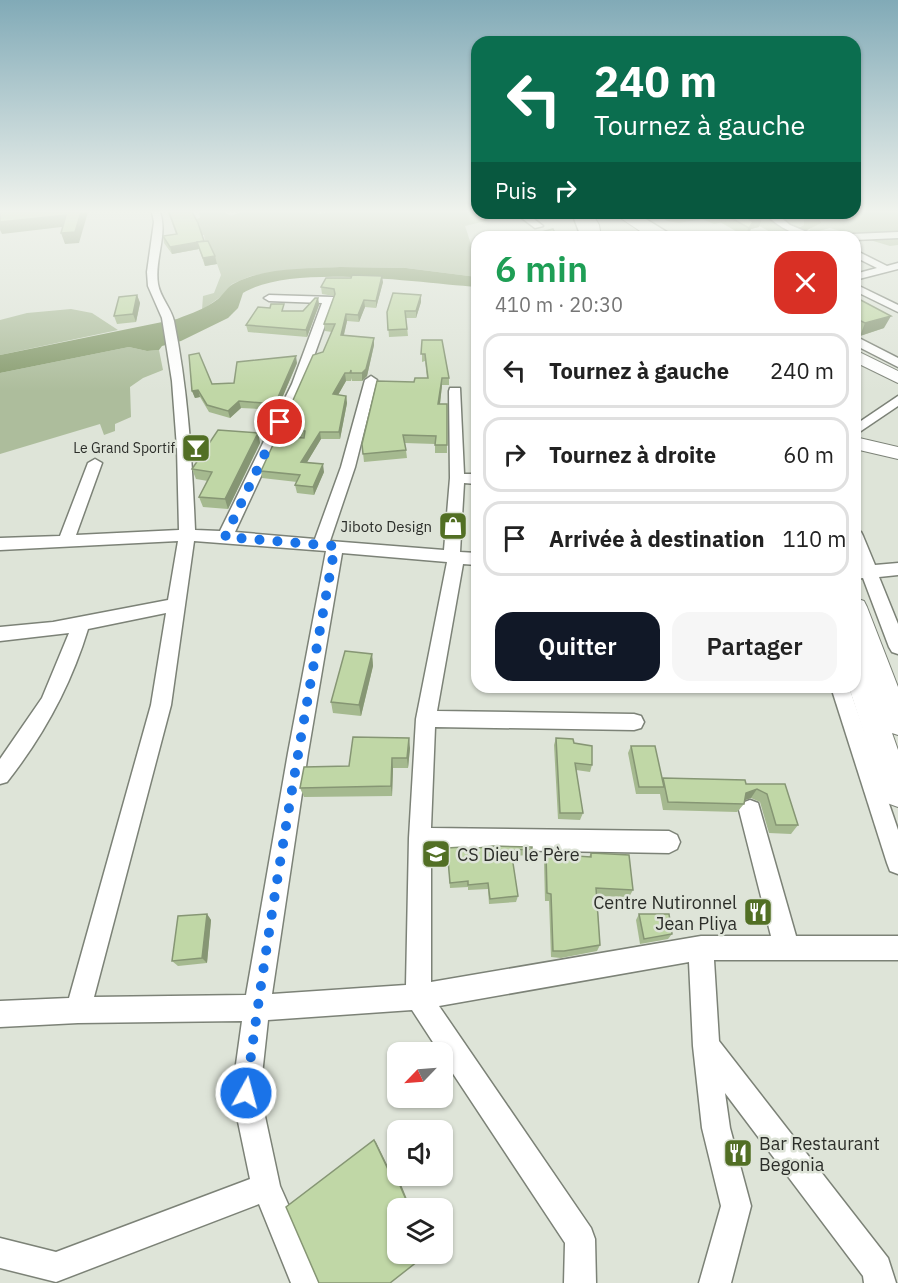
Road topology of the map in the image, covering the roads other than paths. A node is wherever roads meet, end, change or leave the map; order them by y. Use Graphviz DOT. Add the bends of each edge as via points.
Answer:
graph roads {
  1 [pos="152,272"];
  2 [pos="861,290"];
  3 [pos="269,298"];
  4 [pos="898,309"];
  5 [pos="861,343"];
  6 [pos="861,358"];
  7 [pos="898,363"];
  8 [pos="898,378"];
  9 [pos="371,380"];
  10 [pos="455,391"];
  11 [pos="898,400"];
  12 [pos="861,428"];
  13 [pos="861,433"];
  14 [pos="898,442"];
  15 [pos="861,444"];
  16 [pos="898,453"];
  17 [pos="95,464"];
  18 [pos="457,478"];
  19 [pos="471,479"];
  20 [pos="187,535"];
  21 [pos="225,537"];
  22 [pos="65,542"];
  23 [pos="0,544"];
  24 [pos="328,546"];
  25 [pos="462,558"];
  26 [pos="898,569"];
  27 [pos="863,572"];
  28 [pos="176,605"];
  29 [pos="861,623"];
  30 [pos="81,624"];
  31 [pos="0,634"];
  32 [pos="898,647"];
  33 [pos="861,683"];
  34 [pos="842,693"];
  35 [pos="426,719"];
  36 [pos="634,722"];
  37 [pos="898,723"];
  38 [pos="7,756"];
  39 [pos="0,775"];
  40 [pos="898,793"];
  41 [pos="750,810"];
  42 [pos="420,838"];
  43 [pos="669,842"];
  44 [pos="898,863"];
  45 [pos="701,948"];
  46 [pos="898,948"];
  47 [pos="788,949"];
  48 [pos="418,997"];
  49 [pos="257,1008"];
  50 [pos="78,1010"];
  51 [pos="0,1014"];
  52 [pos="706,1046"];
  53 [pos="266,1187"];
  54 [pos="0,1253"];
  55 [pos="307,1283"];
  56 [pos="580,1283"];
  57 [pos="715,1283"];
  58 [pos="880,1283"];
  1 -- 20 [label="street" via="173,344 182,416"];
  2 -- 4 [label="street"];
  3 -- 21 [label="street" via="323,299 298,384"];
  5 -- 7 [label="street"];
  6 -- 8 [label="highway"];
  9 -- 24 [label="street"];
  10 -- 18 [label="street"];
  11 -- 12 [label="street"];
  13 -- 14 [label="highway"];
  15 -- 16 [label="highway"];
  17 -- 22 [label="street"];
  18 -- 19 [label="street"];
  18 -- 25 [label="street"];
  20 -- 21 [label="street"];
  20 -- 22 [label="street"];
  20 -- 28 [label="street"];
  21 -- 24 [label="street"];
  22 -- 23 [label="street"];
  24 -- 25 [label="street"];
  24 -- 49 [label="street"];
  25 -- 35 [label="street"];
  26 -- 27 [label="street"];
  27 -- 32 [label="street"];
  28 -- 30 [label="street"];
  28 -- 50 [label="street" via="161,705"];
  29 -- 37 [label="highway"];
  30 -- 31 [label="street"];
  30 -- 38 [label="street" via="52,701"];
  33 -- 40 [label="highway"];
  34 -- 44 [label="street"];
  35 -- 36 [label="street"];
  35 -- 42 [label="street"];
  38 -- 39 [label="street"];
  41 -- 47 [label="street"];
  42 -- 43 [label="street"];
  42 -- 48 [label="street"];
  45 -- 47 [label="street"];
  45 -- 48 [label="street"];
  45 -- 52 [label="street"];
  46 -- 47 [label="street"];
  48 -- 49 [label="street"];
  48 -- 56 [label="street" via="580,1239"];
  49 -- 50 [label="street"];
  49 -- 53 [label="street" via="246,1093"];
  50 -- 51 [label="street"];
  52 -- 57 [label="street" via="716,1128 736,1206"];
  52 -- 58 [label="street" via="877,1269"];
  53 -- 54 [label="street" via="56,1268"];
  53 -- 55 [label="street"];
}
